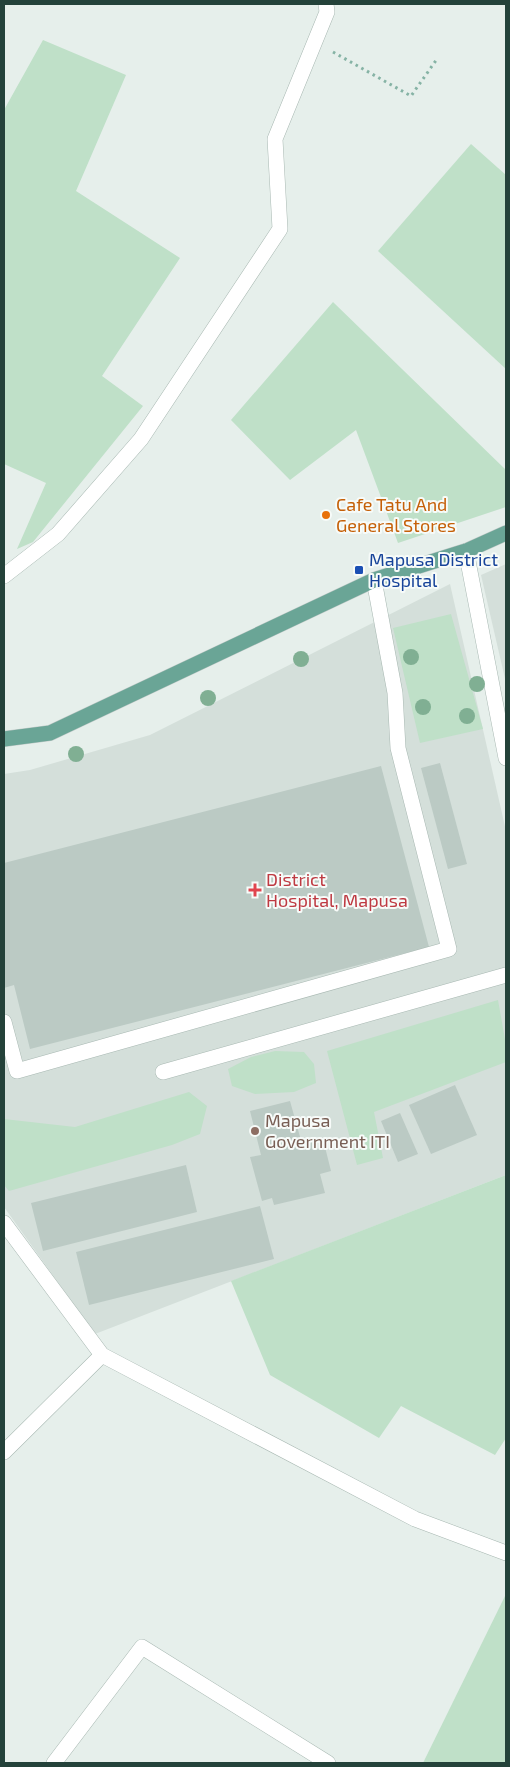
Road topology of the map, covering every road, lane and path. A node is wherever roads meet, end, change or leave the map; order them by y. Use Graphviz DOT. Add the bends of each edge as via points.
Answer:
graph roads {
  1 [pos="326,4"];
  2 [pos="315,42"];
  3 [pos="437,59"];
  4 [pos="506,533"];
  5 [pos="466,550"];
  6 [pos="4,576"];
  7 [pos="374,580"];
  8 [pos="4,739"];
  9 [pos="506,758"];
  10 [pos="506,975"];
  11 [pos="4,1022"];
  12 [pos="162,1072"];
  13 [pos="4,1225"];
  14 [pos="102,1355"];
  15 [pos="4,1452"];
  16 [pos="506,1554"];
  17 [pos="54,1763"];
  18 [pos="328,1763"];
  1 -- 2 [label="street" via="327,12"];
  2 -- 3 [label="path" via="411,96"];
  2 -- 6 [label="street" via="275,139 280,229 141,438 58,534"];
  4 -- 5 [label="main road"];
  5 -- 7 [label="main road"];
  5 -- 9 [label="street"];
  7 -- 8 [label="main road" via="50,733"];
  7 -- 11 [label="street" via="396,694 398,748 449,949 17,1071"];
  10 -- 12 [label="street"];
  13 -- 14 [label="street"];
  14 -- 15 [label="street"];
  14 -- 16 [label="street" via="415,1518"];
  17 -- 18 [label="street" via="142,1646"];
}
